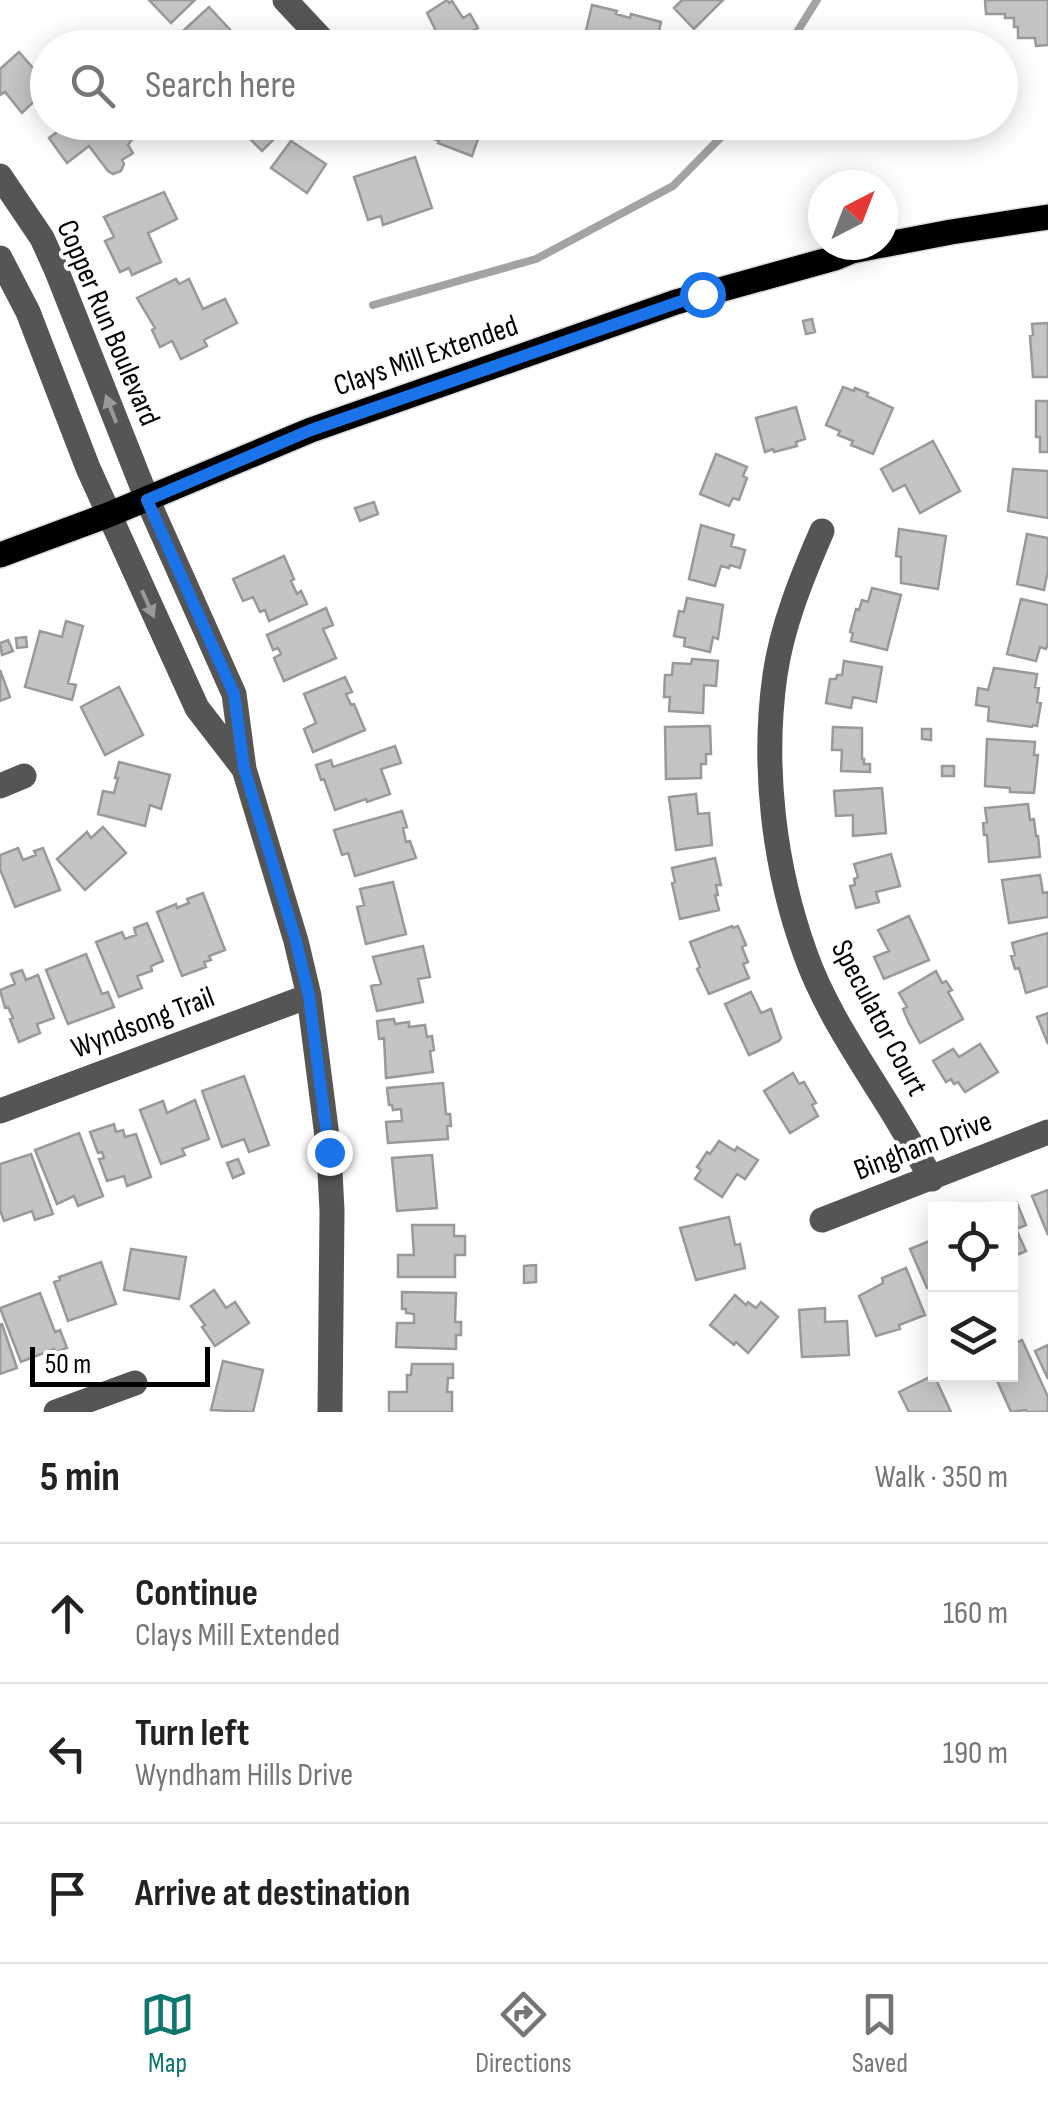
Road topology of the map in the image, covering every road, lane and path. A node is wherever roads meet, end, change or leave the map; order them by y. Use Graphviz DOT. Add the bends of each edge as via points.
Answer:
graph roads {
  1 [pos="285,0"];
  2 [pos="313,30"];
  3 [pos="0,176"];
  4 [pos="1048,217"];
  5 [pos="898,242"];
  6 [pos="0,258"];
  7 [pos="828,260"];
  8 [pos="147,500"];
  9 [pos="108,515"];
  10 [pos="822,531"];
  11 [pos="0,555"];
  12 [pos="244,768"];
  13 [pos="24,776"];
  14 [pos="0,786"];
  15 [pos="309,996"];
  16 [pos="0,1111"];
  17 [pos="1048,1132"];
  18 [pos="932,1179"];
  19 [pos="822,1220"];
  20 [pos="135,1383"];
  21 [pos="56,1412"];
  22 [pos="330,1412"];
  1 -- 2 [label="street"];
  8 -- 3 [label="street, Copper Run Boulevard, one-way" via="42,238"];
  4 -- 5 [label="main road, Clays Mill Extended"];
  6 -- 9 [label="street"];
  7 -- 8 [label="main road, Clays Mill Extended" via="676,302 311,430"];
  8 -- 9 [label="main road, Clays Mill Extended"];
  8 -- 12 [label="street, Copper Run Boulevard" via="234,694"];
  9 -- 11 [label="main road, Clays Mill Extended"];
  9 -- 12 [label="street, one-way" via="197,708"];
  10 -- 18 [label="street, Speculator Court" via="802,575 775,674 773,815 806,955 838,1025"];
  12 -- 15 [label="street"];
  13 -- 14 [label="street"];
  15 -- 16 [label="street, Wyndsong Trail"];
  15 -- 22 [label="street" via="331,1191"];
  17 -- 18 [label="street, Bingham Drive"];
  18 -- 19 [label="street, Bingham Drive"];
  20 -- 21 [label="street"];
}
